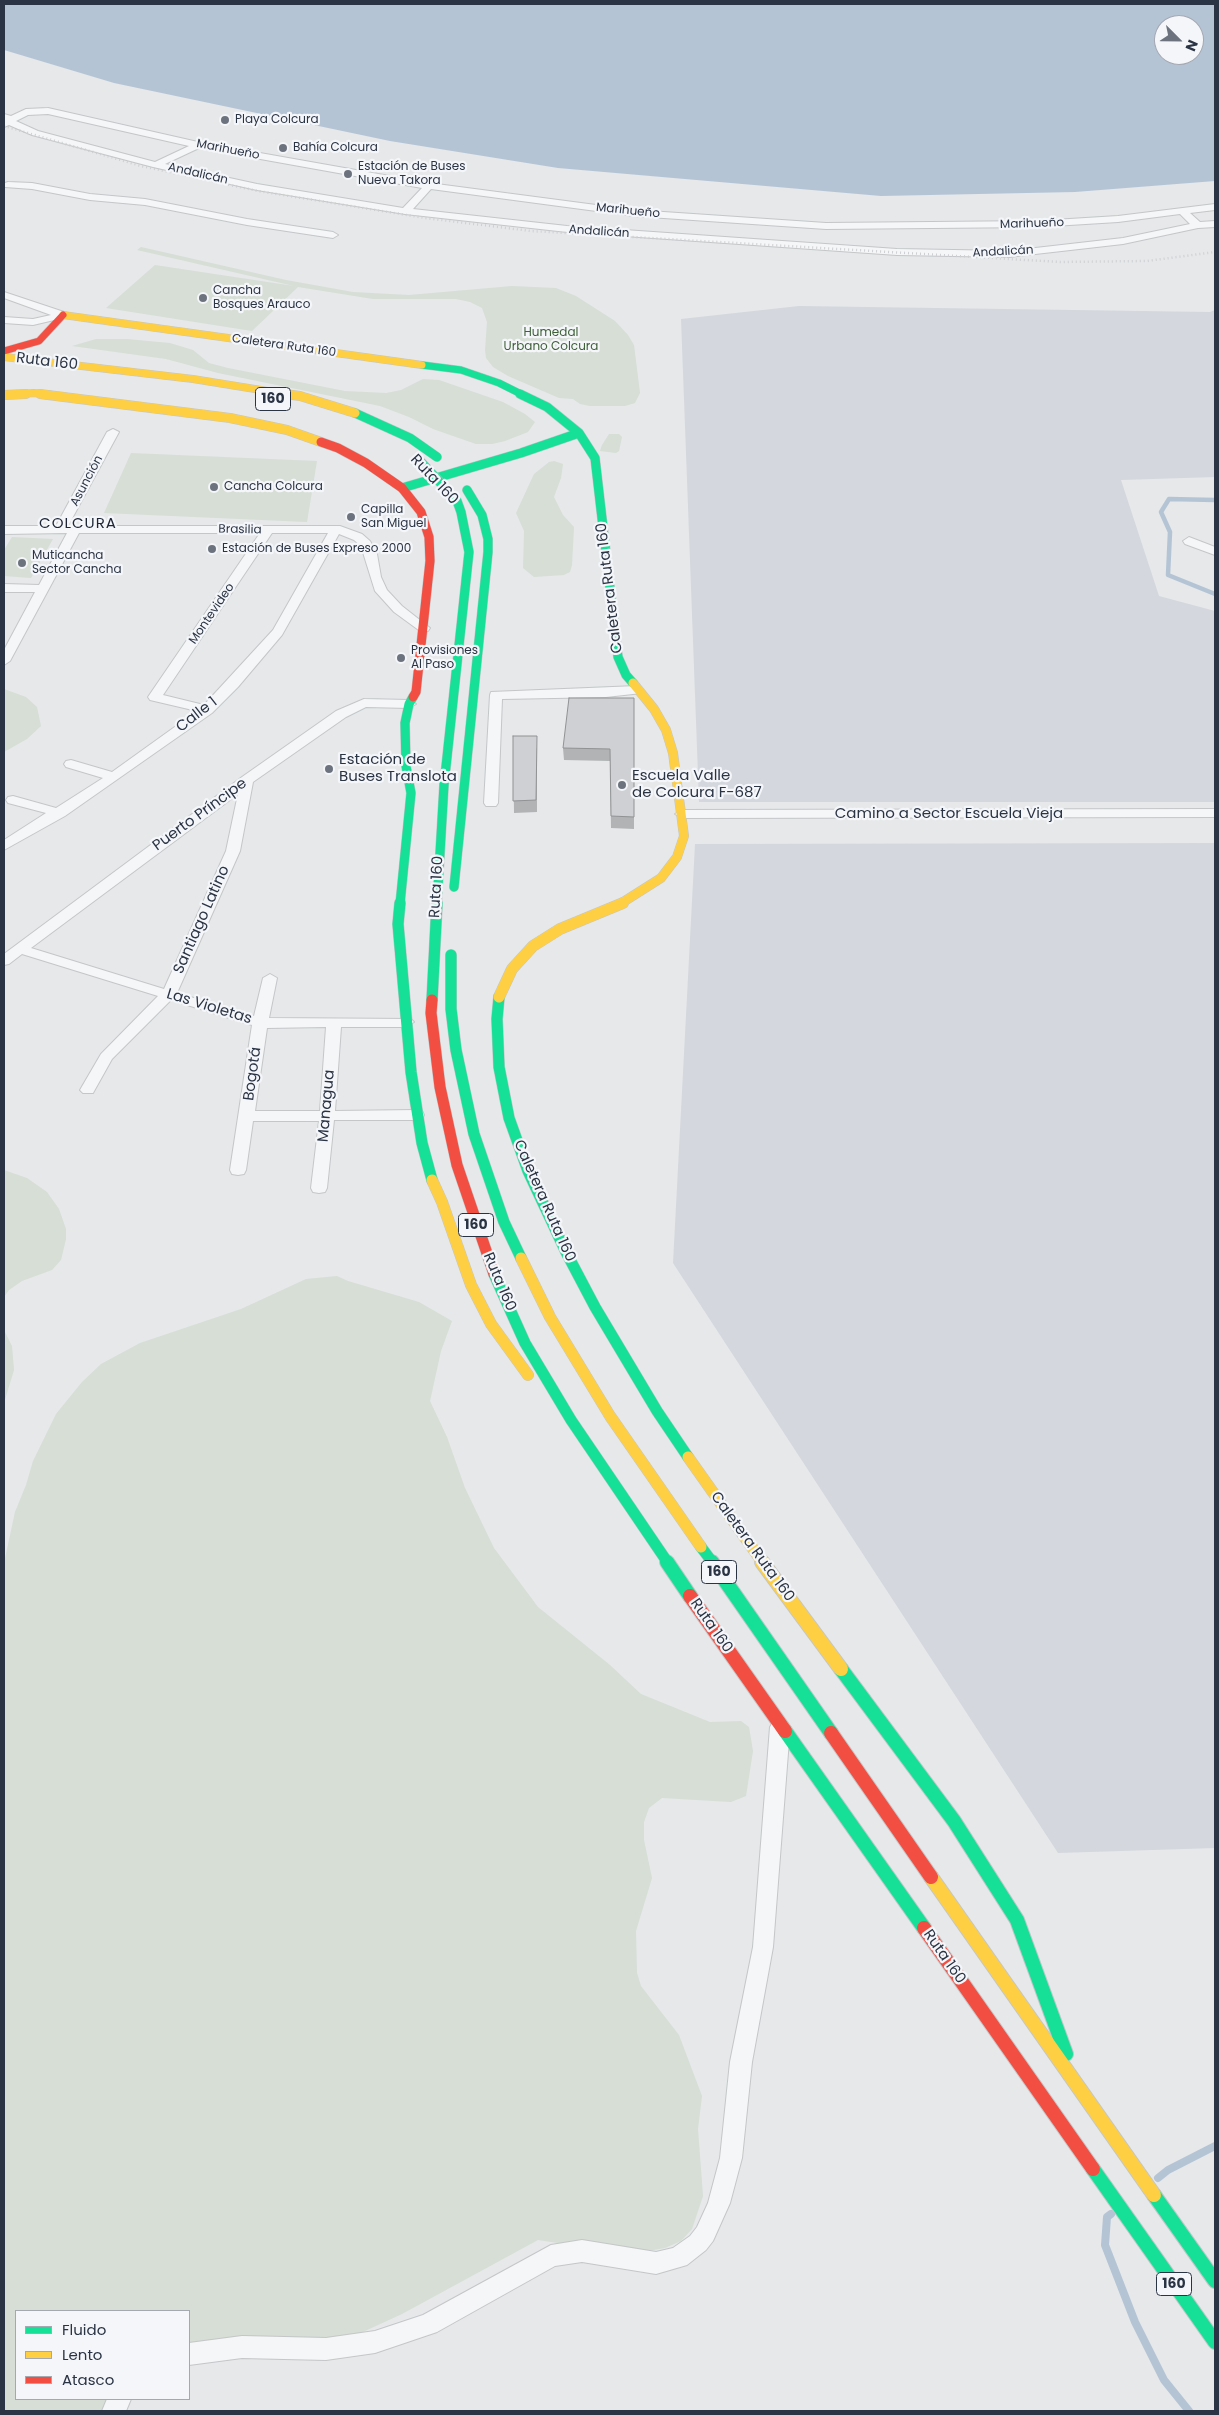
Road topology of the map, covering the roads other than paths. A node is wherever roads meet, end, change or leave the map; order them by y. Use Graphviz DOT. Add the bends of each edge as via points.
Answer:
graph roads {
  1 [pos="6,120"];
  2 [pos="198,145"];
  3 [pos="156,165"];
  4 [pos="5,185"];
  5 [pos="429,186"];
  6 [pos="1215,207"];
  7 [pos="405,211"];
  8 [pos="1183,212"];
  9 [pos="762,222"];
  10 [pos="1215,224"];
  11 [pos="1198,225"];
  12 [pos="333,235"];
  13 [pos="756,242"];
  14 [pos="4,295"];
  15 [pos="63,315"];
  16 [pos="4,320"];
  17 [pos="39,341"];
  18 [pos="4,351"];
  19 [pos="4,357"];
  20 [pos="53,363"];
  21 [pos="4,366"];
  22 [pos="4,395"];
  23 [pos="560,416"];
  24 [pos="113,432"];
  25 [pos="578,433"];
  26 [pos="398,446"];
  27 [pos="562,452"];
  28 [pos="522,453"];
  29 [pos="576,454"];
  30 [pos="416,458"];
  31 [pos="595,458"];
  32 [pos="402,488"];
  33 [pos="336,529"];
  34 [pos="4,530"];
  35 [pos="60,530"];
  36 [pos="75,530"];
  37 [pos="268,530"];
  38 [pos="1189,542"];
  39 [pos="1215,551"];
  40 [pos="4,588"];
  41 [pos="44,589"];
  42 [pos="424,628"];
  43 [pos="4,661"];
  44 [pos="637,690"];
  45 [pos="409,704"];
  46 [pos="207,710"];
  47 [pos="70,764"];
  48 [pos="114,777"];
  49 [pos="247,780"];
  50 [pos="13,800"];
  51 [pos="491,803"];
  52 [pos="60,813"];
  53 [pos="1215,813"];
  54 [pos="682,814"];
  55 [pos="4,846"];
  56 [pos="454,895"];
  57 [pos="452,942"];
  58 [pos="20,949"];
  59 [pos="4,961"];
  60 [pos="270,978"];
  61 [pos="169,994"];
  62 [pos="406,1022"];
  63 [pos="260,1023"];
  64 [pos="334,1024"];
  65 [pos="88,1090"];
  66 [pos="328,1115"];
  67 [pos="416,1115"];
  68 [pos="248,1116"];
  69 [pos="238,1170"];
  70 [pos="319,1188"];
  71 [pos="571,1420"];
  72 [pos="780,1724"];
  73 [pos="1080,2091"];
  74 [pos="1215,2280"];
  75 [pos="1215,2342"];
  76 [pos="190,2354"];
  1 -- 2 [label="street, Marihueño" via="26,112 48,111"];
  1 -- 3 [label="street, Andalicán" via="34,133"];
  2 -- 3 [label="street"];
  2 -- 5 [label="street, Marihueño"];
  3 -- 7 [label="street, Andalicán" via="257,187"];
  4 -- 12 [label="street" via="145,202 255,224"];
  5 -- 7 [label="street"];
  5 -- 9 [label="street, Marihueño" via="634,213"];
  6 -- 8 [label="street, Marihueño"];
  7 -- 13 [label="street, Andalicán" via="567,230"];
  8 -- 9 [label="street, Marihueño" via="1037,224 856,226"];
  8 -- 11 [label="street"];
  9 -- 13 [label="street"];
  10 -- 11 [label="street, Andalicán"];
  11 -- 13 [label="street, Andalicán" via="1123,241 1009,254 897,252"];
  14 -- 15 [label="street"];
  15 -- 16 [label="street" via="33,322"];
  15 -- 17 [label="main road"];
  15 -- 23 [label="main road, Caletera Ruta 160" via="461,370 516,390"];
  17 -- 18 [label="main road"];
  17 -- 20 [label="main road" via="40,352"];
  19 -- 20 [label="main road, Ruta 160 / 160"];
  20 -- 56 [label="main road, Ruta 160 / 160" via="258,388 307,398 377,421 410,438 437,457 467,490 482,515 488,552"];
  21 -- 26 [label="main road, Ruta 160 / 160" via="262,397 339,418"];
  22 -- 32 [label="main road" via="59,395 269,426 338,448"];
  23 -- 25 [label="main road, Caletera Ruta 160"];
  23 -- 28 [label="main road" via="556,427 546,438"];
  24 -- 35 [label="street, Asunción"];
  25 -- 28 [label="main road"];
  25 -- 31 [label="main road, Caletera Ruta 160"];
  27 -- 28 [label="main road"];
  28 -- 32 [label="main road"];
  29 -- 31 [label="main road"];
  30 -- 71 [label="main road, Ruta 160 / 160, bridge" via="453,497 465,524 469,552 439,854 431,1013 434,1050 457,1165 485,1250 525,1343"];
  31 -- 44 [label="main road, Caletera Ruta 160" via="616,646 622,668"];
  32 -- 42 [label="main road" via="421,512 429,537"];
  33 -- 37 [label="street, Brasilia"];
  33 -- 42 [label="street, Brasilia" via="353,534 366,544 381,590 398,609"];
  33 -- 46 [label="street, Calle 1" via="278,632"];
  34 -- 35 [label="street, Brasilia"];
  35 -- 36 [label="street, Brasilia"];
  36 -- 37 [label="street, Brasilia"];
  36 -- 41 [label="street, Asunción"];
  37 -- 46 [label="street, Montevideo" via="155,697"];
  38 -- 39 [label="street"];
  40 -- 41 [label="street"];
  41 -- 43 [label="street, Asunción"];
  42 -- 45 [label="main road" via="416,692"];
  44 -- 51 [label="street" via="496,695"];
  44 -- 54 [label="main road, Caletera Ruta 160" via="654,709 666,730 673,753"];
  45 -- 49 [label="street, Puerto Príncipe" via="381,702 356,706"];
  45 -- 62 [label="main road" via="404,723 404,745 411,793 398,924"];
  46 -- 48 [label="street, Calle 1"];
  47 -- 48 [label="street"];
  48 -- 52 [label="street, Calle 1"];
  49 -- 58 [label="street, Puerto Príncipe"];
  49 -- 61 [label="street, Santiago Latino" via="233,851"];
  50 -- 52 [label="street"];
  52 -- 55 [label="street, Calle 1"];
  53 -- 54 [label="street, Camino a Sector Escuela Vieja"];
  54 -- 73 [label="main road, Caletera Ruta 160" via="682,847 661,878 624,903 546,937 522,957 504,982 499,995 497,1043 502,1092 509,1118 528,1171 566,1252 657,1411 732,1521 954,1821 1017,1920"];
  57 -- 73 [label="main road, Ruta 160 / 160" via="452,1018 474,1134 504,1222 550,1317 610,1416"];
  58 -- 59 [label="street, Puerto Príncipe"];
  58 -- 61 [label="street, Las Violetas"];
  60 -- 63 [label="street, Bogotá"];
  61 -- 63 [label="street, Las Violetas"];
  61 -- 65 [label="street, Santiago Latino" via="106,1057"];
  62 -- 64 [label="street, Las Violetas"];
  62 -- 67 [label="main road"];
  63 -- 64 [label="street, Las Violetas"];
  63 -- 68 [label="street, Bogotá"];
  64 -- 66 [label="street, Managua"];
  66 -- 67 [label="street"];
  66 -- 68 [label="street"];
  66 -- 70 [label="street, Managua"];
  67 -- 71 [label="main road" via="428,1172 471,1285 504,1344"];
  68 -- 69 [label="street, Bogotá"];
  71 -- 72 [label="main road, Ruta 160 / 160"];
  72 -- 75 [label="main road, Ruta 160 / 160"];
  72 -- 76 [label="street" via="763,1947 741,2062 731,2158 719,2203 698,2243 679,2257 656,2263 582,2251 551,2256 429,2324 375,2342 326,2349 242,2347"];
  73 -- 74 [label="main road, Ruta 160 / 160"];
}
